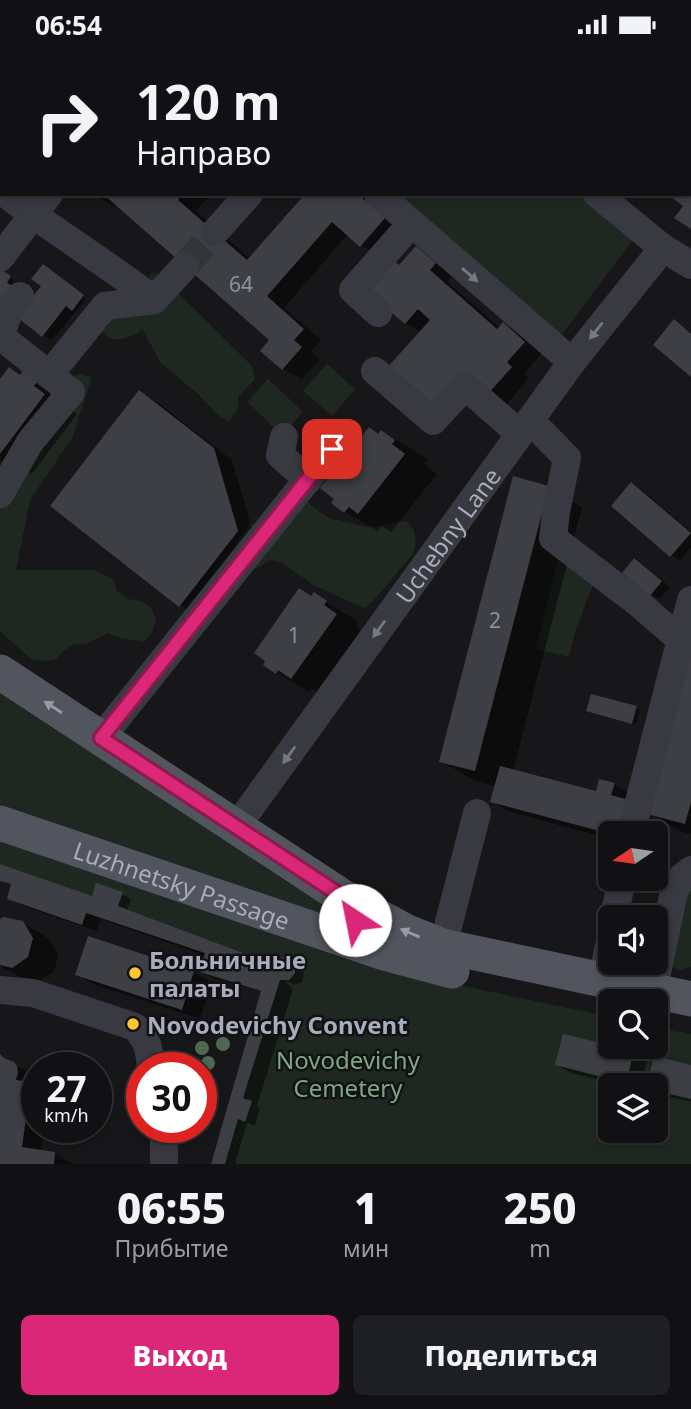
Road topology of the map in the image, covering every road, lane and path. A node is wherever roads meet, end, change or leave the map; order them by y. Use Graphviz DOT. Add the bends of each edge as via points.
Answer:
graph roads {
  1 [pos="13,196"];
  2 [pos="247,196"];
  3 [pos="380,196"];
  4 [pos="599,196"];
  5 [pos="41,204"];
  6 [pos="411,224"];
  7 [pos="215,232"];
  8 [pos="663,248"];
  9 [pos="0,258"];
  10 [pos="691,265"];
  11 [pos="185,266"];
  12 [pos="20,296"];
  13 [pos="154,300"];
  14 [pos="378,313"];
  15 [pos="572,362"];
  16 [pos="375,370"];
  17 [pos="49,375"];
  18 [pos="525,427"];
  19 [pos="284,437"];
  20 [pos="332,449"];
  21 [pos="308,480"];
  22 [pos="0,494"];
  23 [pos="691,600"];
  24 [pos="681,640"];
  25 [pos="0,672"];
  26 [pos="101,738"];
  27 [pos="477,813"];
  28 [pos="634,821"];
  29 [pos="0,823"];
  30 [pos="237,826"];
  31 [pos="691,870"];
  32 [pos="346,899"];
  33 [pos="332,936"];
  34 [pos="443,946"];
  35 [pos="657,989"];
  36 [pos="0,990"];
  37 [pos="598,991"];
  38 [pos="598,992"];
  39 [pos="691,999"];
  40 [pos="668,1002"];
  41 [pos="668,1010"];
  42 [pos="691,1022"];
  43 [pos="149,1052"];
  44 [pos="164,1143"];
  45 [pos="164,1164"];
  1 -- 5 [label="street"];
  2 -- 7 [label="street"];
  3 -- 6 [label="street"];
  4 -- 8 [label="street"];
  5 -- 9 [label="street"];
  5 -- 13 [label="street"];
  6 -- 14 [label="street" via="353,290"];
  6 -- 15 [label="street, one-way"];
  8 -- 10 [label="street"];
  8 -- 15 [label="street, Uchebny Lane, one-way"];
  11 -- 13 [label="street"];
  12 -- 17 [label="street" via="1,336"];
  13 -- 17 [label="street" via="105,306"];
  15 -- 18 [label="street, Uchebny Lane"];
  16 -- 18 [label="street" via="433,421 465,386"];
  17 -- 22 [label="street" via="71,392 30,442"];
  18 -- 24 [label="street" via="567,458 553,538"];
  18 -- 30 [label="street, Uchebny Lane, one-way"];
  19 -- 21 [label="street" via="281,455"];
  20 -- 21 [label="street"];
  21 -- 26 [label="street"];
  23 -- 24 [label="street"];
  24 -- 28 [label="street"];
  26 -- 25 [label="main road, Luzhnetsky Passage, one-way"];
  26 -- 30 [label="main road, Luzhnetsky Passage"];
  27 -- 34 [label="street"];
  29 -- 33 [label="main road, Luzhnetsky Passage"];
  30 -- 32 [label="main road, Luzhnetsky Passage"];
  31 -- 35 [label="street" via="674,892"];
  32 -- 33 [label="street" via="355,920 346,932"];
  34 -- 32 [label="main road, Luzhnetsky Passage, one-way" via="404,931"];
  33 -- 38 [label="main road, Luzhnetsky Passage" via="453,971"];
  34 -- 37 [label="main road, Luzhnetsky Passage"];
  36 -- 43 [label="street" via="33,993 135,1027"];
  39 -- 40 [label="main road, Luzhnetsky Passage"];
  41 -- 42 [label="main road, Luzhnetsky Passage"];
  44 -- 45 [label="street"];
}
